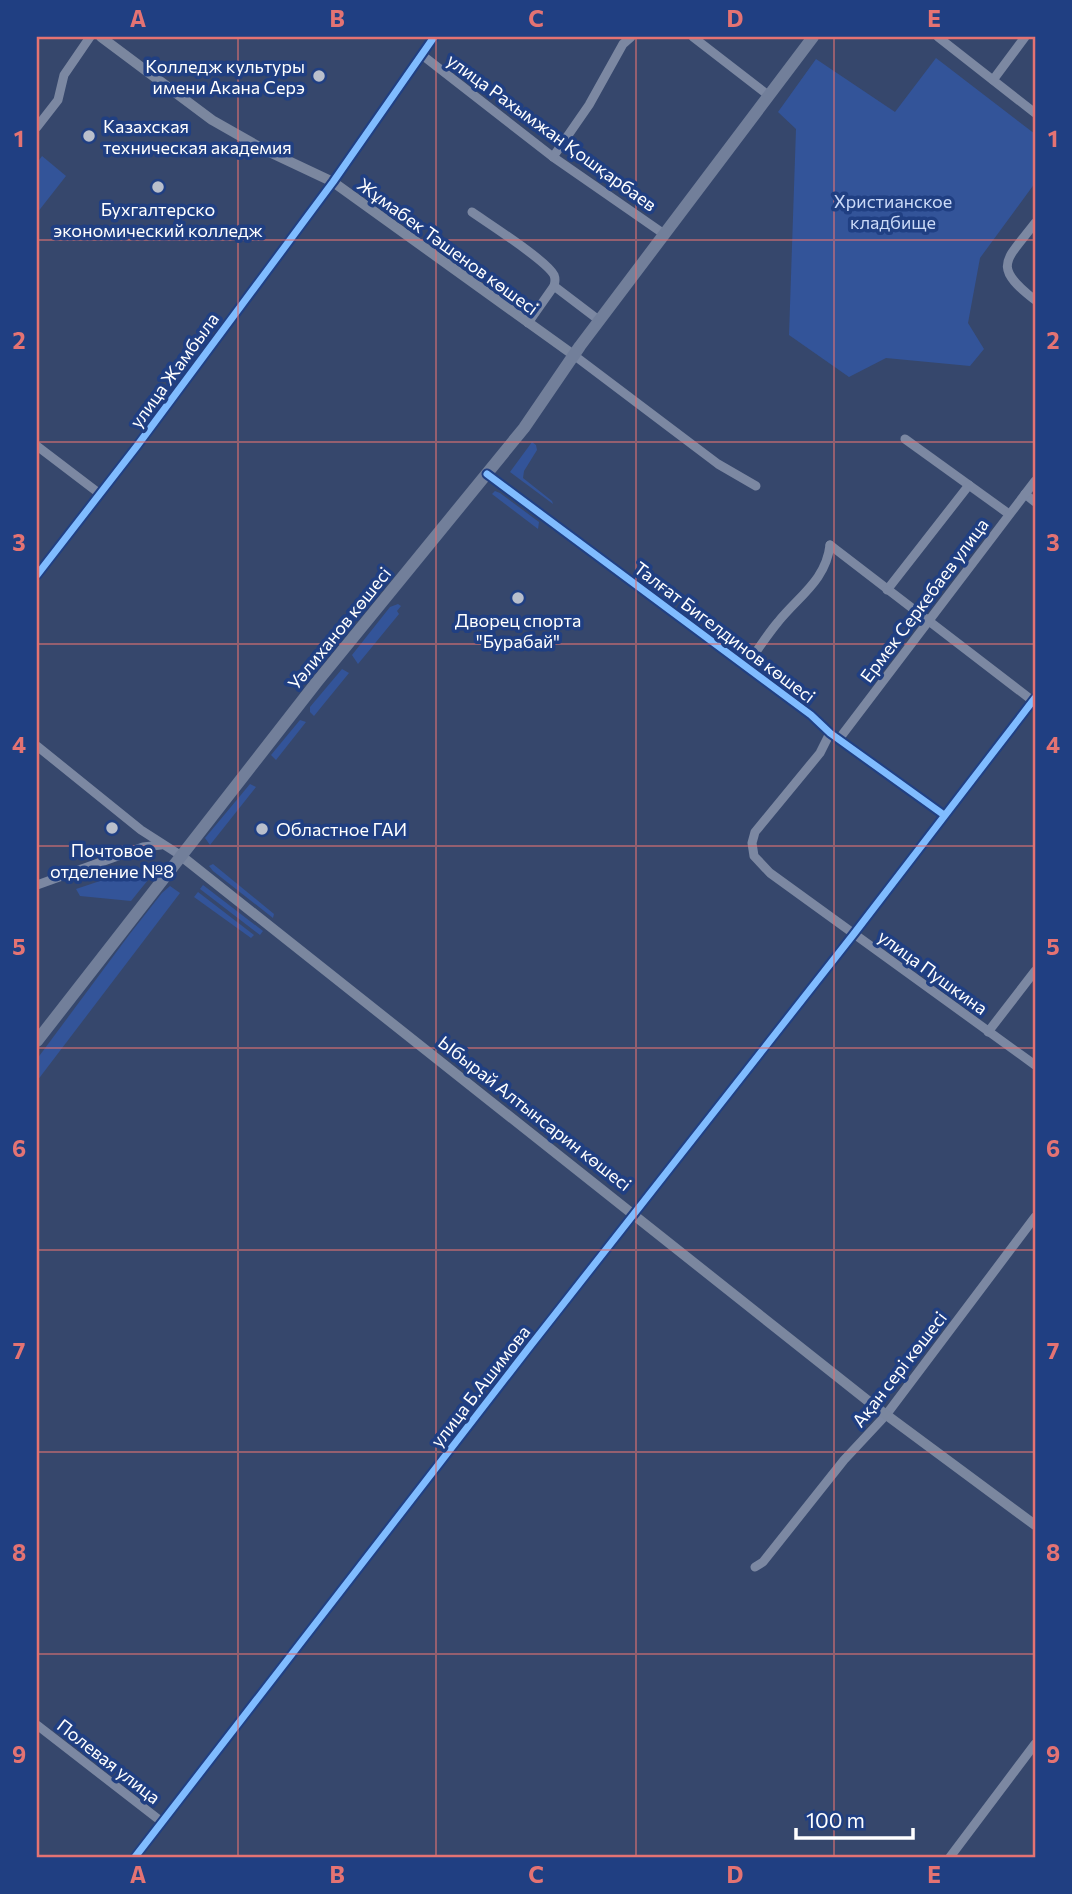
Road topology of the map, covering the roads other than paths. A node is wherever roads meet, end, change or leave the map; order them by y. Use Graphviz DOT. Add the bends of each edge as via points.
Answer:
graph roads {
  1 [pos="90,37"];
  2 [pos="101,37"];
  3 [pos="434,37"];
  4 [pos="631,37"];
  5 [pos="693,37"];
  6 [pos="938,37"];
  7 [pos="1025,37"];
  8 [pos="809,42"];
  9 [pos="422,55"];
  10 [pos="993,80"];
  11 [pos="768,95"];
  12 [pos="1035,113"];
  13 [pos="37,127"];
  14 [pos="553,157"];
  15 [pos="333,182"];
  16 [pos="472,212"];
  17 [pos="1035,223"];
  18 [pos="664,234"];
  19 [pos="554,286"];
  20 [pos="1035,300"];
  21 [pos="600,321"];
  22 [pos="528,323"];
  23 [pos="580,360"];
  24 [pos="905,439"];
  25 [pos="37,446"];
  26 [pos="487,474"];
  27 [pos="1035,481"];
  28 [pos="969,485"];
  29 [pos="756,486"];
  30 [pos="100,494"];
  31 [pos="1025,494"];
  32 [pos="1035,502"];
  33 [pos="1009,514"];
  34 [pos="37,575"];
  35 [pos="887,590"];
  36 [pos="927,621"];
  37 [pos="745,666"];
  38 [pos="1035,702"];
  39 [pos="830,733"];
  40 [pos="839,739"];
  41 [pos="37,746"];
  42 [pos="944,815"];
  43 [pos="162,845"];
  44 [pos="180,855"];
  45 [pos="37,885"];
  46 [pos="853,936"];
  47 [pos="1035,971"];
  48 [pos="988,1032"];
  49 [pos="37,1041"];
  50 [pos="1035,1065"];
  51 [pos="634,1214"];
  52 [pos="1035,1217"];
  53 [pos="886,1415"];
  54 [pos="1035,1525"];
  55 [pos="755,1567"];
  56 [pos="37,1725"];
  57 [pos="1035,1744"];
  58 [pos="162,1822"];
  59 [pos="135,1857"];
  60 [pos="950,1857"];
  1 -- 13 [label="street" via="67,68 58,100"];
  2 -- 15 [label="main road, Жұмабек Тәшенов көшесі" via="212,120"];
  3 -- 9 [label="street, улица Жамбыла"];
  4 -- 14 [label="street"];
  5 -- 11 [label="street"];
  6 -- 10 [label="street"];
  7 -- 10 [label="street"];
  8 -- 11 [label="highway"];
  8 -- 23 [label="highway"];
  9 -- 14 [label="street, улица Рахымжан Қошқарбаев"];
  9 -- 15 [label="street, улица Жамбыла"];
  10 -- 12 [label="street"];
  11 -- 18 [label="highway, Уәлиханов көшесі"];
  14 -- 18 [label="street, улица Рахымжан Қошқарбаев"];
  15 -- 22 [label="main road, Жұмабек Тәшенов көшесі"];
  15 -- 30 [label="street, улица Жамбыла"];
  16 -- 19 [label="street" via="553,273"];
  17 -- 20 [label="street" via="1007,267 1012,281"];
  18 -- 21 [label="highway, Уәлиханов көшесі"];
  19 -- 21 [label="street"];
  19 -- 22 [label="street"];
  21 -- 23 [label="highway, Уәлиханов көшесі"];
  22 -- 23 [label="main road, Жұмабек Тәшенов көшесі"];
  23 -- 26 [label="highway, Уәлиханов көшесі"];
  23 -- 29 [label="street" via="718,464"];
  24 -- 28 [label="street"];
  25 -- 30 [label="street"];
  26 -- 37 [label="street, Талғат Бигелдинов көшесі"];
  26 -- 44 [label="highway, Уәлиханов көшесі"];
  27 -- 31 [label="street, Ермек Серкебаев улица"];
  28 -- 33 [label="street"];
  28 -- 35 [label="street"];
  30 -- 34 [label="street, улица Жамбыла"];
  31 -- 32 [label="street"];
  31 -- 33 [label="street, Ермек Серкебаев улица"];
  33 -- 36 [label="street, Ермек Серкебаев улица"];
  35 -- 36 [label="street"];
  35 -- 37 [label="street" via="830,545 819,578"];
  36 -- 38 [label="street"];
  36 -- 40 [label="street, Ермек Серкебаев улица"];
  37 -- 39 [label="street, Талғат Бигелдинов көшесі"];
  38 -- 42 [label="street, улица Б.Ашимова"];
  39 -- 40 [label="street, Талғат Бигелдинов көшесі"];
  39 -- 46 [label="street, улица Пушкина" via="820,753 758,827 752,849 761,866"];
  40 -- 42 [label="street, Талғат Бигелдинов көшесі"];
  41 -- 43 [label="street"];
  42 -- 46 [label="street, улица Б.Ашимова"];
  43 -- 44 [label="street"];
  43 -- 45 [label="street" via="143,847"];
  44 -- 49 [label="highway, Уәлиханов көшесі"];
  44 -- 51 [label="main road, Ыбырай Алтынсарин көшесі"];
  46 -- 48 [label="street, улица Пушкина"];
  46 -- 51 [label="street, улица Б.Ашимова"];
  47 -- 48 [label="street"];
  48 -- 50 [label="street, улица Пушкина"];
  51 -- 53 [label="main road, Ыбырай Алтынсарин көшесі"];
  51 -- 58 [label="street, улица Б.Ашимова"];
  52 -- 53 [label="street, Ақан сері көшесі"];
  53 -- 54 [label="main road, Ыбырай Алтынсарин көшесі"];
  53 -- 55 [label="street, Ақан сері көшесі"];
  56 -- 58 [label="street, Полевая улица"];
  57 -- 60 [label="street"];
  58 -- 59 [label="street, улица Б.Ашимова"];
}
